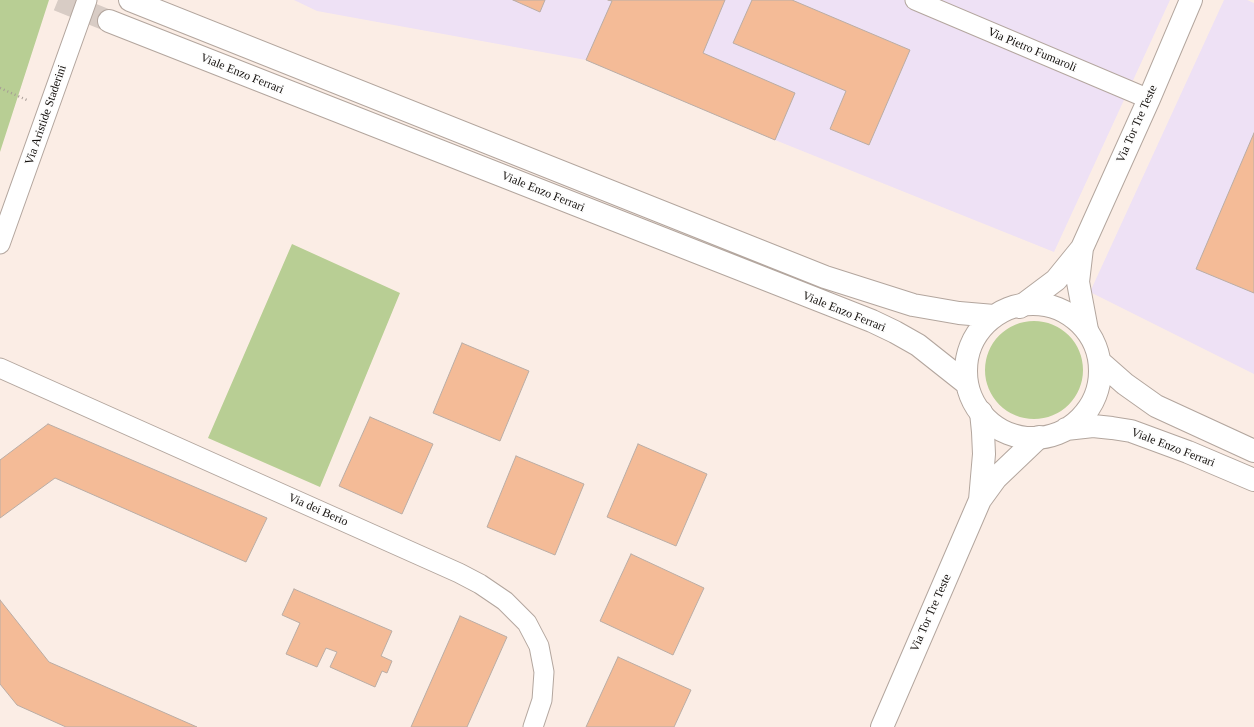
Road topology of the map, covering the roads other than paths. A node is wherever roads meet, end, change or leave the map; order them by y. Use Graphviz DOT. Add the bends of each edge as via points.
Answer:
graph roads {
  1 [pos="87,0"];
  2 [pos="130,0"];
  3 [pos="916,0"];
  4 [pos="1191,0"];
  5 [pos="109,21"];
  6 [pos="1149,99"];
  7 [pos="2,235"];
  8 [pos="1082,248"];
  9 [pos="1020,306"];
  10 [pos="994,316"];
  11 [pos="1087,330"];
  12 [pos="1100,362"];
  13 [pos="0,368"];
  14 [pos="966,383"];
  15 [pos="981,412"];
  16 [pos="1066,428"];
  17 [pos="1039,437"];
  18 [pos="1254,451"];
  19 [pos="1254,480"];
  20 [pos="980,500"];
  21 [pos="533,727"];
  22 [pos="882,727"];
  1 -- 7 [label="street, Via Aristide Staderini"];
  2 -- 10 [label="main road" via="825,277 913,305"];
  3 -- 6 [label="street, Via Pietro Fumaroli"];
  4 -- 6 [label="main road, Via Tor Tre Teste"];
  5 -- 14 [label="main road, Viale Enzo Ferrari" via="872,322 918,345"];
  6 -- 8 [label="main road, Via Tor Tre Teste"];
  8 -- 9 [label="main road, Via Tor Tre Teste" via="1056,280"];
  8 -- 11 [label="main road, Via Tor Tre Teste" via="1078,282"];
  9 -- 10 [label="main road"];
  9 -- 11 [label="main road" via="1037,305 1064,312"];
  10 -- 14 [label="main road" via="979,332 970,348"];
  11 -- 12 [label="main road"];
  12 -- 16 [label="main road" via="1101,383 1095,400 1082,416"];
  12 -- 18 [label="main road" via="1156,406"];
  13 -- 21 [label="street, Via dei Berio" via="459,573 505,601 527,623 539,646 544,672 542,700"];
  14 -- 15 [label="main road"];
  15 -- 17 [label="main road" via="1014,434"];
  15 -- 20 [label="main road" via="984,450"];
  16 -- 17 [label="main road"];
  16 -- 19 [label="main road, Viale Enzo Ferrari" via="1093,426 1131,431"];
  17 -- 20 [label="main road" via="996,478"];
  20 -- 22 [label="main road, Via Tor Tre Teste"];
}
